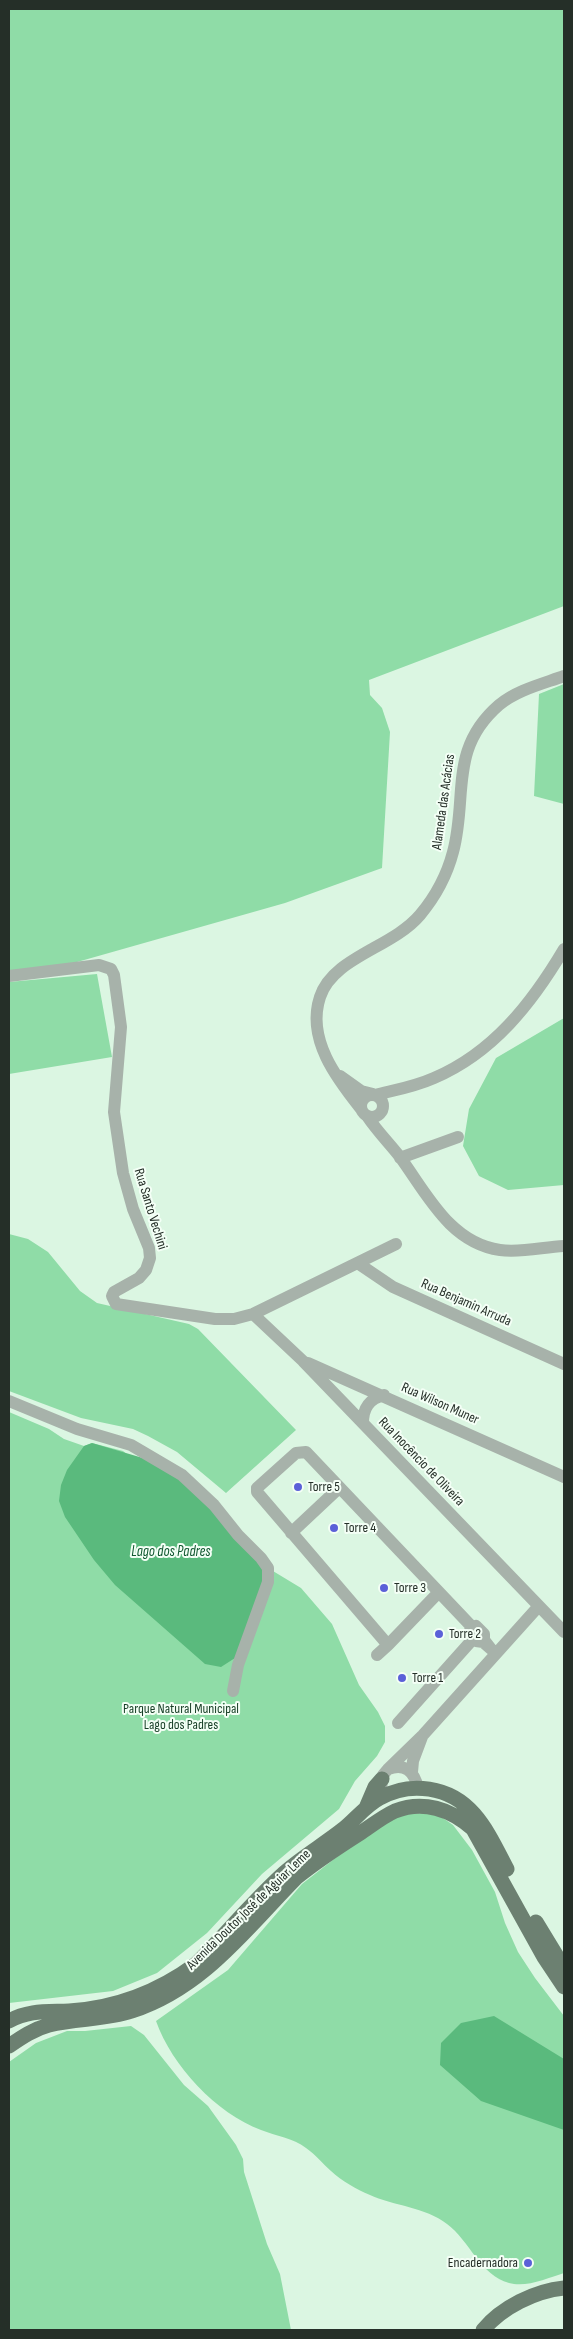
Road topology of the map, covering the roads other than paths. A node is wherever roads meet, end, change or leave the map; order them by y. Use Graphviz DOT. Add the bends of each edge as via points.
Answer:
graph roads {
  1 [pos="564,676"];
  2 [pos="564,949"];
  3 [pos="9,976"];
  4 [pos="336,1073"];
  5 [pos="401,1090"];
  6 [pos="374,1094"];
  7 [pos="382,1110"];
  8 [pos="364,1113"];
  9 [pos="458,1137"];
  10 [pos="397,1153"];
  11 [pos="396,1244"];
  12 [pos="564,1246"];
  13 [pos="541,1249"];
  14 [pos="564,1255"];
  15 [pos="358,1264"];
  16 [pos="253,1314"];
  17 [pos="303,1361"];
  18 [pos="564,1364"];
  19 [pos="384,1395"];
  20 [pos="9,1401"];
  21 [pos="363,1423"];
  22 [pos="564,1477"];
  23 [pos="339,1488"];
  24 [pos="292,1533"];
  25 [pos="439,1592"];
  26 [pos="538,1607"];
  27 [pos="564,1632"];
  28 [pos="473,1633"];
  29 [pos="388,1645"];
  30 [pos="494,1652"];
  31 [pos="377,1655"];
  32 [pos="233,1691"];
  33 [pos="398,1723"];
  34 [pos="423,1735"];
  35 [pos="412,1772"];
  36 [pos="385,1774"];
  37 [pos="418,1788"];
  38 [pos="382,1797"];
  39 [pos="411,1807"];
  40 [pos="366,1808"];
  41 [pos="395,1811"];
  42 [pos="564,1968"];
  43 [pos="564,1987"];
  44 [pos="9,2021"];
  45 [pos="9,2046"];
  46 [pos="564,2288"];
  47 [pos="483,2330"];
  1 -- 4 [label="street, Alameda das Acácias" via="517,694 499,705 483,723 472,738 464,758 454,850 447,872 433,897 405,929 345,965 326,984 318,1006 317,1031 322,1049"];
  2 -- 5 [label="street" via="541,988 515,1020 484,1048 434,1078"];
  3 -- 16 [label="street, Rua Santo Vechini" via="99,965 111,969 114,975 121,1027 114,1112 123,1173 150,1258 142,1274 114,1292 112,1300 121,1306 215,1319"];
  4 -- 6 [label="street" via="361,1091"];
  4 -- 8 [label="street, Alameda das Acácias"];
  5 -- 6 [label="street"];
  5 -- 7 [label="street"];
  6 -- 7 [label="street" via="382,1100"];
  6 -- 8 [label="street" via="363,1099"];
  7 -- 8 [label="street" via="377,1116"];
  7 -- 10 [label="street" via="385,1131"];
  8 -- 10 [label="street, Alameda das Acácias"];
  9 -- 10 [label="street"];
  10 -- 13 [label="street" via="445,1220 459,1234 472,1242 501,1251"];
  11 -- 15 [label="street, Rua Santo Vechini"];
  12 -- 13 [label="street"];
  13 -- 14 [label="street"];
  15 -- 16 [label="street, Rua Santo Vechini"];
  15 -- 18 [label="street, Rua Benjamin Arruda" via="393,1287"];
  16 -- 17 [label="street, Rua Inocêncio de Oliveira"];
  17 -- 19 [label="street, Rua Wilson Muner"];
  17 -- 21 [label="street, Rua Inocêncio de Oliveira"];
  19 -- 21 [label="street" via="373,1398 367,1405"];
  19 -- 22 [label="street, Rua Wilson Muner"];
  20 -- 32 [label="street" via="77,1429 131,1445 150,1455 182,1475 261,1558 268,1568 268,1582 238,1665"];
  21 -- 26 [label="street, Rua Inocêncio de Oliveira"];
  23 -- 24 [label="street"];
  23 -- 24 [label="street" via="303,1451 296,1453 257,1488 252,1488"];
  23 -- 25 [label="street"];
  24 -- 29 [label="street"];
  25 -- 28 [label="street"];
  25 -- 29 [label="street"];
  26 -- 27 [label="street, Rua Inocêncio de Oliveira"];
  26 -- 30 [label="street"];
  28 -- 30 [label="street" via="478,1642 484,1642"];
  28 -- 33 [label="street"];
  29 -- 31 [label="street"];
  30 -- 34 [label="street"];
  34 -- 35 [label="street"];
  34 -- 36 [label="street"];
  35 -- 36 [label="street" via="399,1767"];
  35 -- 37 [label="street"];
  36 -- 38 [label="street"];
  36 -- 40 [label="main road"];
  37 -- 38 [label="main road, Avenida Doutor José de Aguiar Leme"];
  37 -- 39 [label="main road"];
  37 -- 42 [label="main road, Avenida Doutor José de Aguiar Leme" via="443,1792 473,1812"];
  38 -- 40 [label="main road, Avenida Doutor José de Aguiar Leme"];
  38 -- 41 [label="main road"];
  39 -- 41 [label="main road, Avenida Doutor José de Aguiar Leme"];
  39 -- 43 [label="main road, Avenida Doutor José de Aguiar Leme" via="444,1810 472,1829"];
  40 -- 44 [label="main road, Avenida Doutor José de Aguiar Leme" via="343,1830 283,1874 196,1964 180,1976 137,1997 107,2006 36,2011"];
  41 -- 45 [label="main road, Avenida Doutor José de Aguiar Leme" via="296,1878 206,1971 187,1985 133,2011 48,2026 32,2031"];
  46 -- 47 [label="main road" via="521,2302 499,2315"];
}
